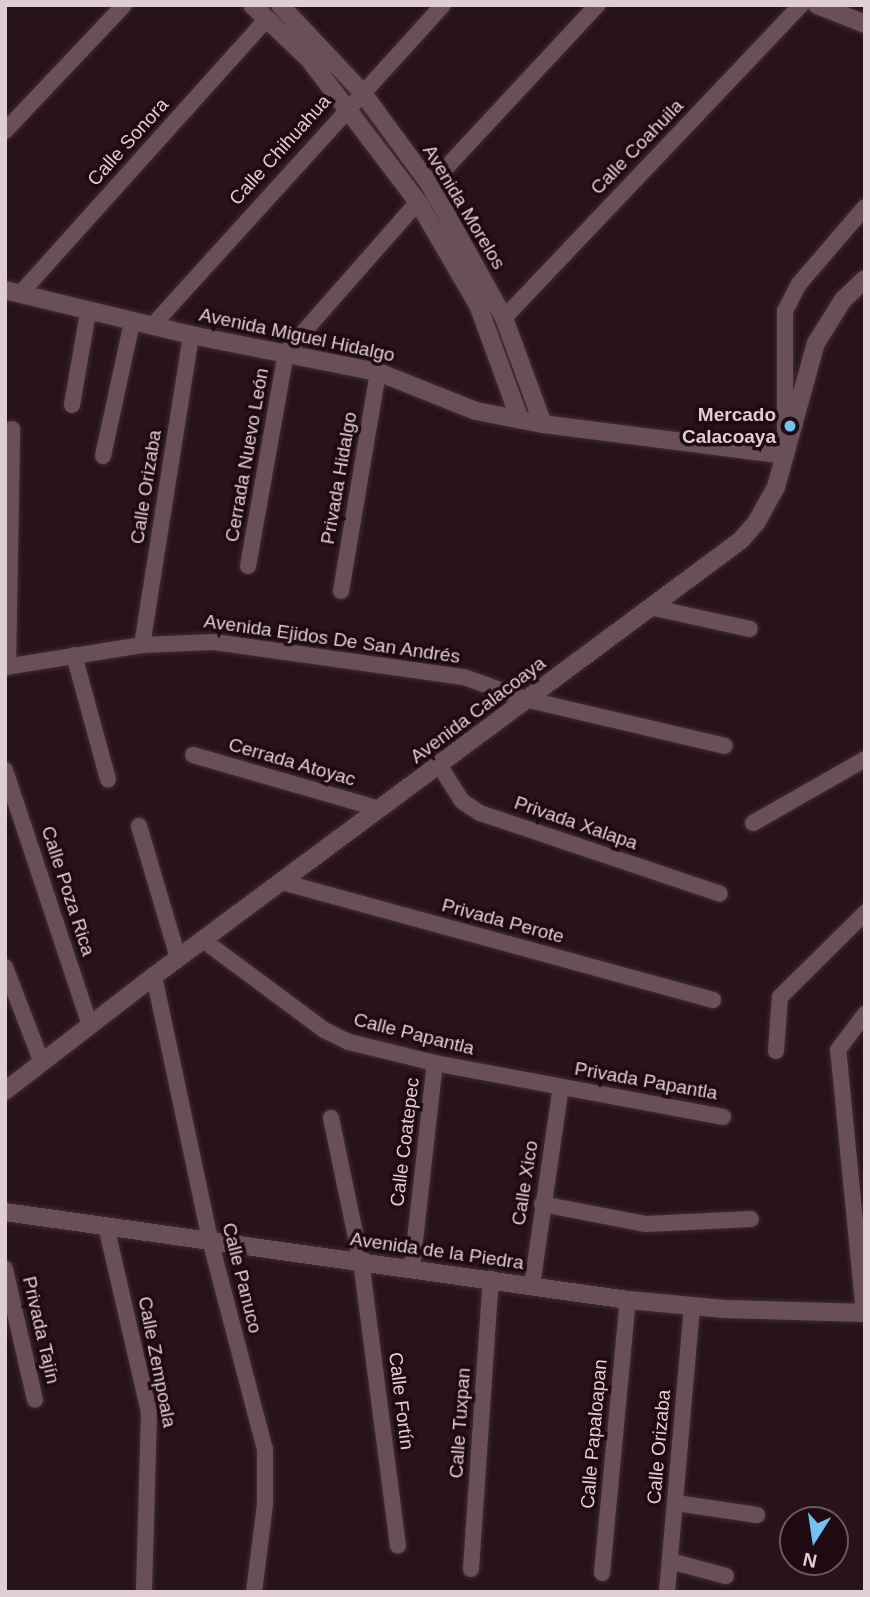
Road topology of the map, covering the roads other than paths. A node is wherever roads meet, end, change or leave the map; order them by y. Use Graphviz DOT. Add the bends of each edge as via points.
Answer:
graph roads {
  1 [pos="124,5"];
  2 [pos="252,5"];
  3 [pos="280,5"];
  4 [pos="443,5"];
  5 [pos="597,5"];
  6 [pos="801,5"];
  7 [pos="817,5"];
  8 [pos="267,19"];
  9 [pos="865,24"];
  10 [pos="362,92"];
  11 [pos="348,105"];
  12 [pos="5,131"];
  13 [pos="430,185"];
  14 [pos="418,202"];
  15 [pos="865,207"];
  16 [pos="865,279"];
  17 [pos="13,292"];
  18 [pos="88,312"];
  19 [pos="504,318"];
  20 [pos="132,322"];
  21 [pos="152,326"];
  22 [pos="191,335"];
  23 [pos="286,352"];
  24 [pos="378,372"];
  25 [pos="72,405"];
  26 [pos="520,419"];
  27 [pos="543,424"];
  28 [pos="12,429"];
  29 [pos="785,455"];
  30 [pos="103,456"];
  31 [pos="248,566"];
  32 [pos="341,591"];
  33 [pos="654,608"];
  34 [pos="750,629"];
  35 [pos="142,645"];
  36 [pos="74,655"];
  37 [pos="7,667"];
  38 [pos="525,699"];
  39 [pos="726,746"];
  40 [pos="193,755"];
  41 [pos="865,759"];
  42 [pos="439,765"];
  43 [pos="5,770"];
  44 [pos="108,779"];
  45 [pos="380,809"];
  46 [pos="753,822"];
  47 [pos="139,826"];
  48 [pos="282,882"];
  49 [pos="720,894"];
  50 [pos="865,913"];
  51 [pos="203,940"];
  52 [pos="178,958"];
  53 [pos="5,967"];
  54 [pos="154,976"];
  55 [pos="713,1000"];
  56 [pos="865,1014"];
  57 [pos="90,1025"];
  58 [pos="776,1051"];
  59 [pos="42,1063"];
  60 [pos="435,1063"];
  61 [pos="7,1087"];
  62 [pos="561,1087"];
  63 [pos="723,1117"];
  64 [pos="331,1118"];
  65 [pos="542,1204"];
  66 [pos="5,1212"];
  67 [pos="751,1219"];
  68 [pos="106,1226"];
  69 [pos="210,1240"];
  70 [pos="361,1261"];
  71 [pos="412,1267"];
  72 [pos="5,1269"];
  73 [pos="491,1279"];
  74 [pos="532,1285"];
  75 [pos="628,1300"];
  76 [pos="692,1306"];
  77 [pos="864,1312"];
  78 [pos="35,1400"];
  79 [pos="676,1503"];
  80 [pos="757,1515"];
  81 [pos="398,1546"];
  82 [pos="670,1562"];
  83 [pos="471,1569"];
  84 [pos="603,1573"];
  85 [pos="726,1576"];
  86 [pos="144,1592"];
  87 [pos="254,1592"];
  88 [pos="667,1592"];
  1 -- 12 [label="street"];
  2 -- 8 [label="street, Avenida Morelos"];
  3 -- 10 [label="street, Avenida Morelos"];
  4 -- 10 [label="street, Calle Chihuahua"];
  5 -- 13 [label="street"];
  6 -- 19 [label="street, Calle Coahuila"];
  7 -- 9 [label="street"];
  8 -- 11 [label="street, Avenida Morelos"];
  8 -- 17 [label="street, Calle Sonora"];
  10 -- 11 [label="street, Calle Chihuahua"];
  10 -- 13 [label="street, Avenida Morelos"];
  11 -- 14 [label="street, Avenida Morelos"];
  11 -- 21 [label="street, Calle Chihuahua"];
  13 -- 19 [label="street, Avenida Morelos"];
  14 -- 23 [label="street"];
  14 -- 26 [label="street, Avenida Morelos" via="478,305"];
  15 -- 29 [label="street" via="799,284 785,311"];
  16 -- 29 [label="street, Avenida Calacoaya" via="843,300 816,343"];
  17 -- 18 [label="street, Avenida Miguel Hidalgo"];
  18 -- 20 [label="street, Avenida Miguel Hidalgo"];
  18 -- 25 [label="street"];
  19 -- 27 [label="street, Avenida Morelos"];
  20 -- 21 [label="street, Avenida Miguel Hidalgo"];
  20 -- 30 [label="street"];
  21 -- 22 [label="street, Avenida Miguel Hidalgo"];
  22 -- 23 [label="street, Avenida Miguel Hidalgo"];
  22 -- 35 [label="street, Calle Orizaba"];
  23 -- 24 [label="street, Avenida Miguel Hidalgo"];
  23 -- 31 [label="street, Cerrada Nuevo León"];
  24 -- 26 [label="street, Avenida Miguel Hidalgo" via="476,411"];
  24 -- 32 [label="street, Privada Hidalgo"];
  26 -- 27 [label="street, Avenida Miguel Hidalgo"];
  27 -- 29 [label="street, Avenida Miguel Hidalgo"];
  28 -- 37 [label="street"];
  29 -- 33 [label="street, Avenida Calacoaya" via="776,487 756,523"];
  33 -- 34 [label="street"];
  33 -- 38 [label="street, Avenida Calacoaya"];
  35 -- 36 [label="street, Avenida Ejidos De San Andrés"];
  35 -- 38 [label="street, Avenida Ejidos De San Andrés" via="214,642 464,677"];
  36 -- 37 [label="street, Avenida Ejidos De San Andrés"];
  36 -- 44 [label="street"];
  38 -- 39 [label="street, Avenida Ejidos De San Andrés"];
  38 -- 42 [label="street, Avenida Calacoaya"];
  40 -- 45 [label="street, Cerrada Atoyac"];
  41 -- 46 [label="street"];
  42 -- 45 [label="street, Avenida Calacoaya"];
  42 -- 49 [label="street, Privada Xalapa" via="462,801 481,813"];
  43 -- 57 [label="street, Calle Poza Rica"];
  45 -- 48 [label="street, Avenida Calacoaya"];
  47 -- 52 [label="street"];
  48 -- 51 [label="street, Avenida Calacoaya"];
  48 -- 55 [label="street, Privada Perote"];
  50 -- 58 [label="street" via="780,997"];
  51 -- 52 [label="street, Avenida Calacoaya"];
  51 -- 60 [label="street, Calle Papantla" via="324,1030 349,1042"];
  52 -- 54 [label="street, Avenida Calacoaya"];
  53 -- 59 [label="street"];
  54 -- 57 [label="street, Avenida Calacoaya"];
  54 -- 69 [label="street, Calle Panuco"];
  56 -- 77 [label="street" via="838,1050"];
  57 -- 59 [label="street, Avenida Calacoaya"];
  59 -- 61 [label="street, Avenida Calacoaya"];
  60 -- 62 [label="street, Calle Papantla"];
  60 -- 71 [label="street, Calle Coatepec"];
  62 -- 63 [label="street, Privada Papantla"];
  62 -- 65 [label="street, Calle Xico"];
  64 -- 70 [label="street, Calle Fortín"];
  65 -- 67 [label="street" via="646,1224"];
  65 -- 74 [label="street, Calle Xico"];
  66 -- 68 [label="street, Avenida de la Piedra"];
  68 -- 69 [label="street, Avenida de la Piedra"];
  68 -- 86 [label="street, Calle Zempoala" via="149,1412"];
  69 -- 70 [label="street, Avenida de la Piedra"];
  69 -- 87 [label="street, Calle Panuco" via="265,1449 265,1504"];
  70 -- 71 [label="street, Avenida de la Piedra"];
  70 -- 81 [label="street, Calle Fortín"];
  71 -- 73 [label="street, Avenida de la Piedra"];
  72 -- 78 [label="street, Privada Tajín"];
  73 -- 74 [label="street, Avenida de la Piedra"];
  73 -- 83 [label="street, Calle Tuxpan"];
  74 -- 75 [label="street, Avenida de la Piedra"];
  75 -- 76 [label="street, Avenida de la Piedra"];
  75 -- 84 [label="street, Calle Papaloapan"];
  76 -- 77 [label="street, Avenida de la Piedra"];
  76 -- 79 [label="street, Calle Orizaba"];
  79 -- 80 [label="street"];
  79 -- 82 [label="street, Calle Orizaba"];
  82 -- 85 [label="street"];
  82 -- 88 [label="street, Calle Orizaba"];
}
